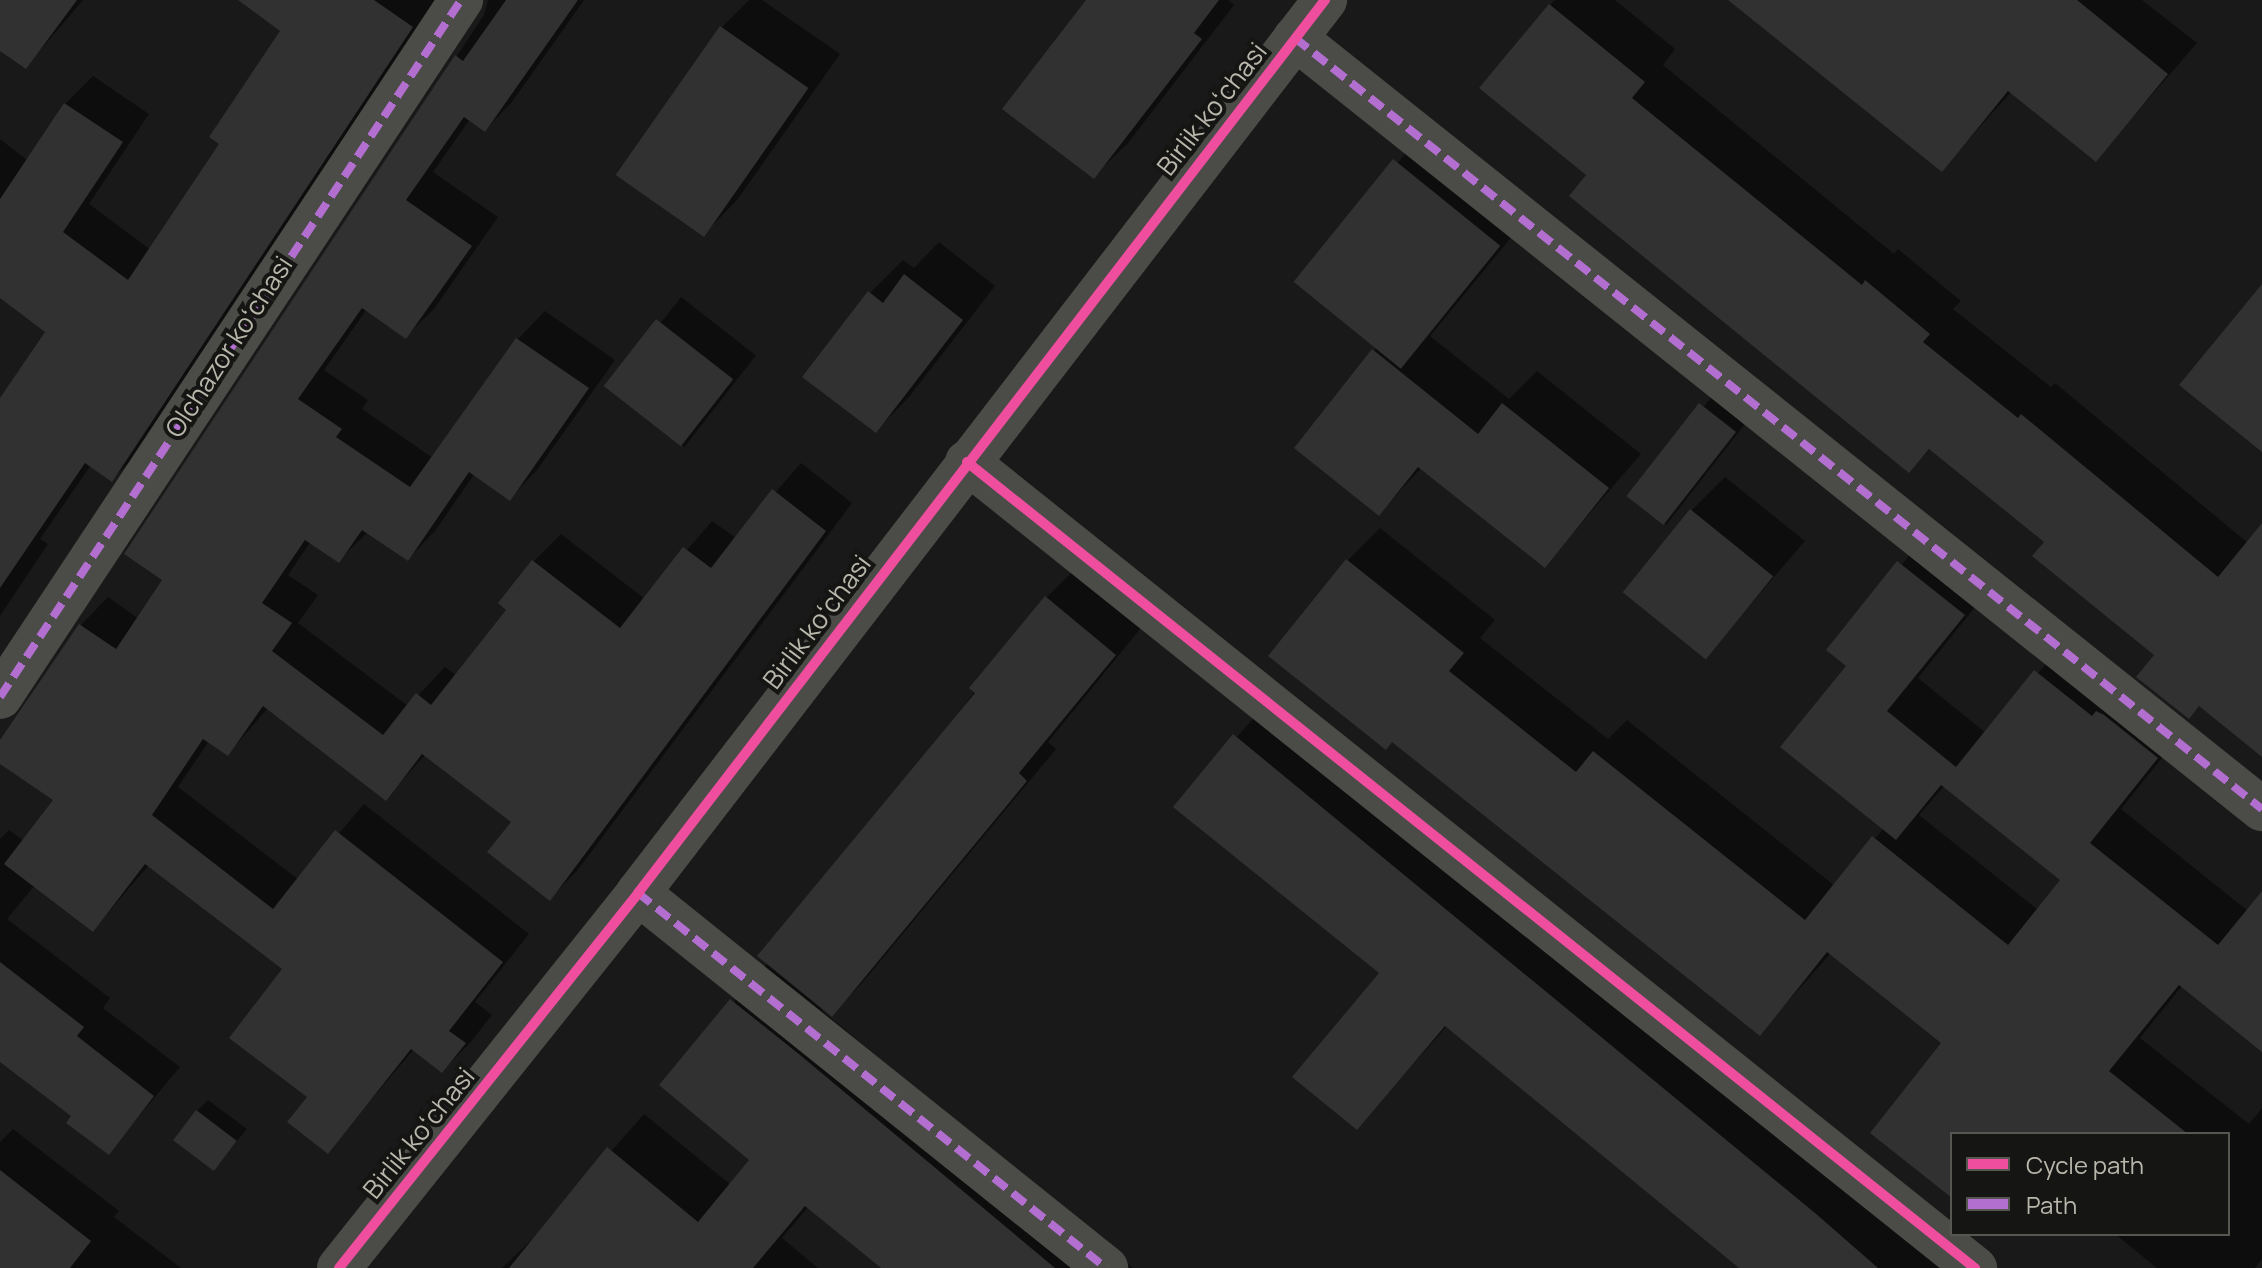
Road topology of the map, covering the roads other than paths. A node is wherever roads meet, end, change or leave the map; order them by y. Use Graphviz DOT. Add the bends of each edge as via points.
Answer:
graph roads {
  1 [pos="461,0"];
  2 [pos="1325,0"];
  3 [pos="1295,38"];
  4 [pos="967,462"];
  5 [pos="0,697"];
  6 [pos="2262,809"];
  7 [pos="638,893"];
  8 [pos="339,1268"];
  9 [pos="1106,1268"];
  10 [pos="1975,1268"];
  1 -- 5 [label="street, Olchazor koʻchasi"];
  2 -- 3 [label="street, Birlik koʻchasi"];
  3 -- 4 [label="street, Birlik koʻchasi"];
  3 -- 6 [label="street"];
  4 -- 7 [label="street, Birlik koʻchasi"];
  4 -- 10 [label="street"];
  7 -- 8 [label="street, Birlik koʻchasi"];
  7 -- 9 [label="street"];
}
